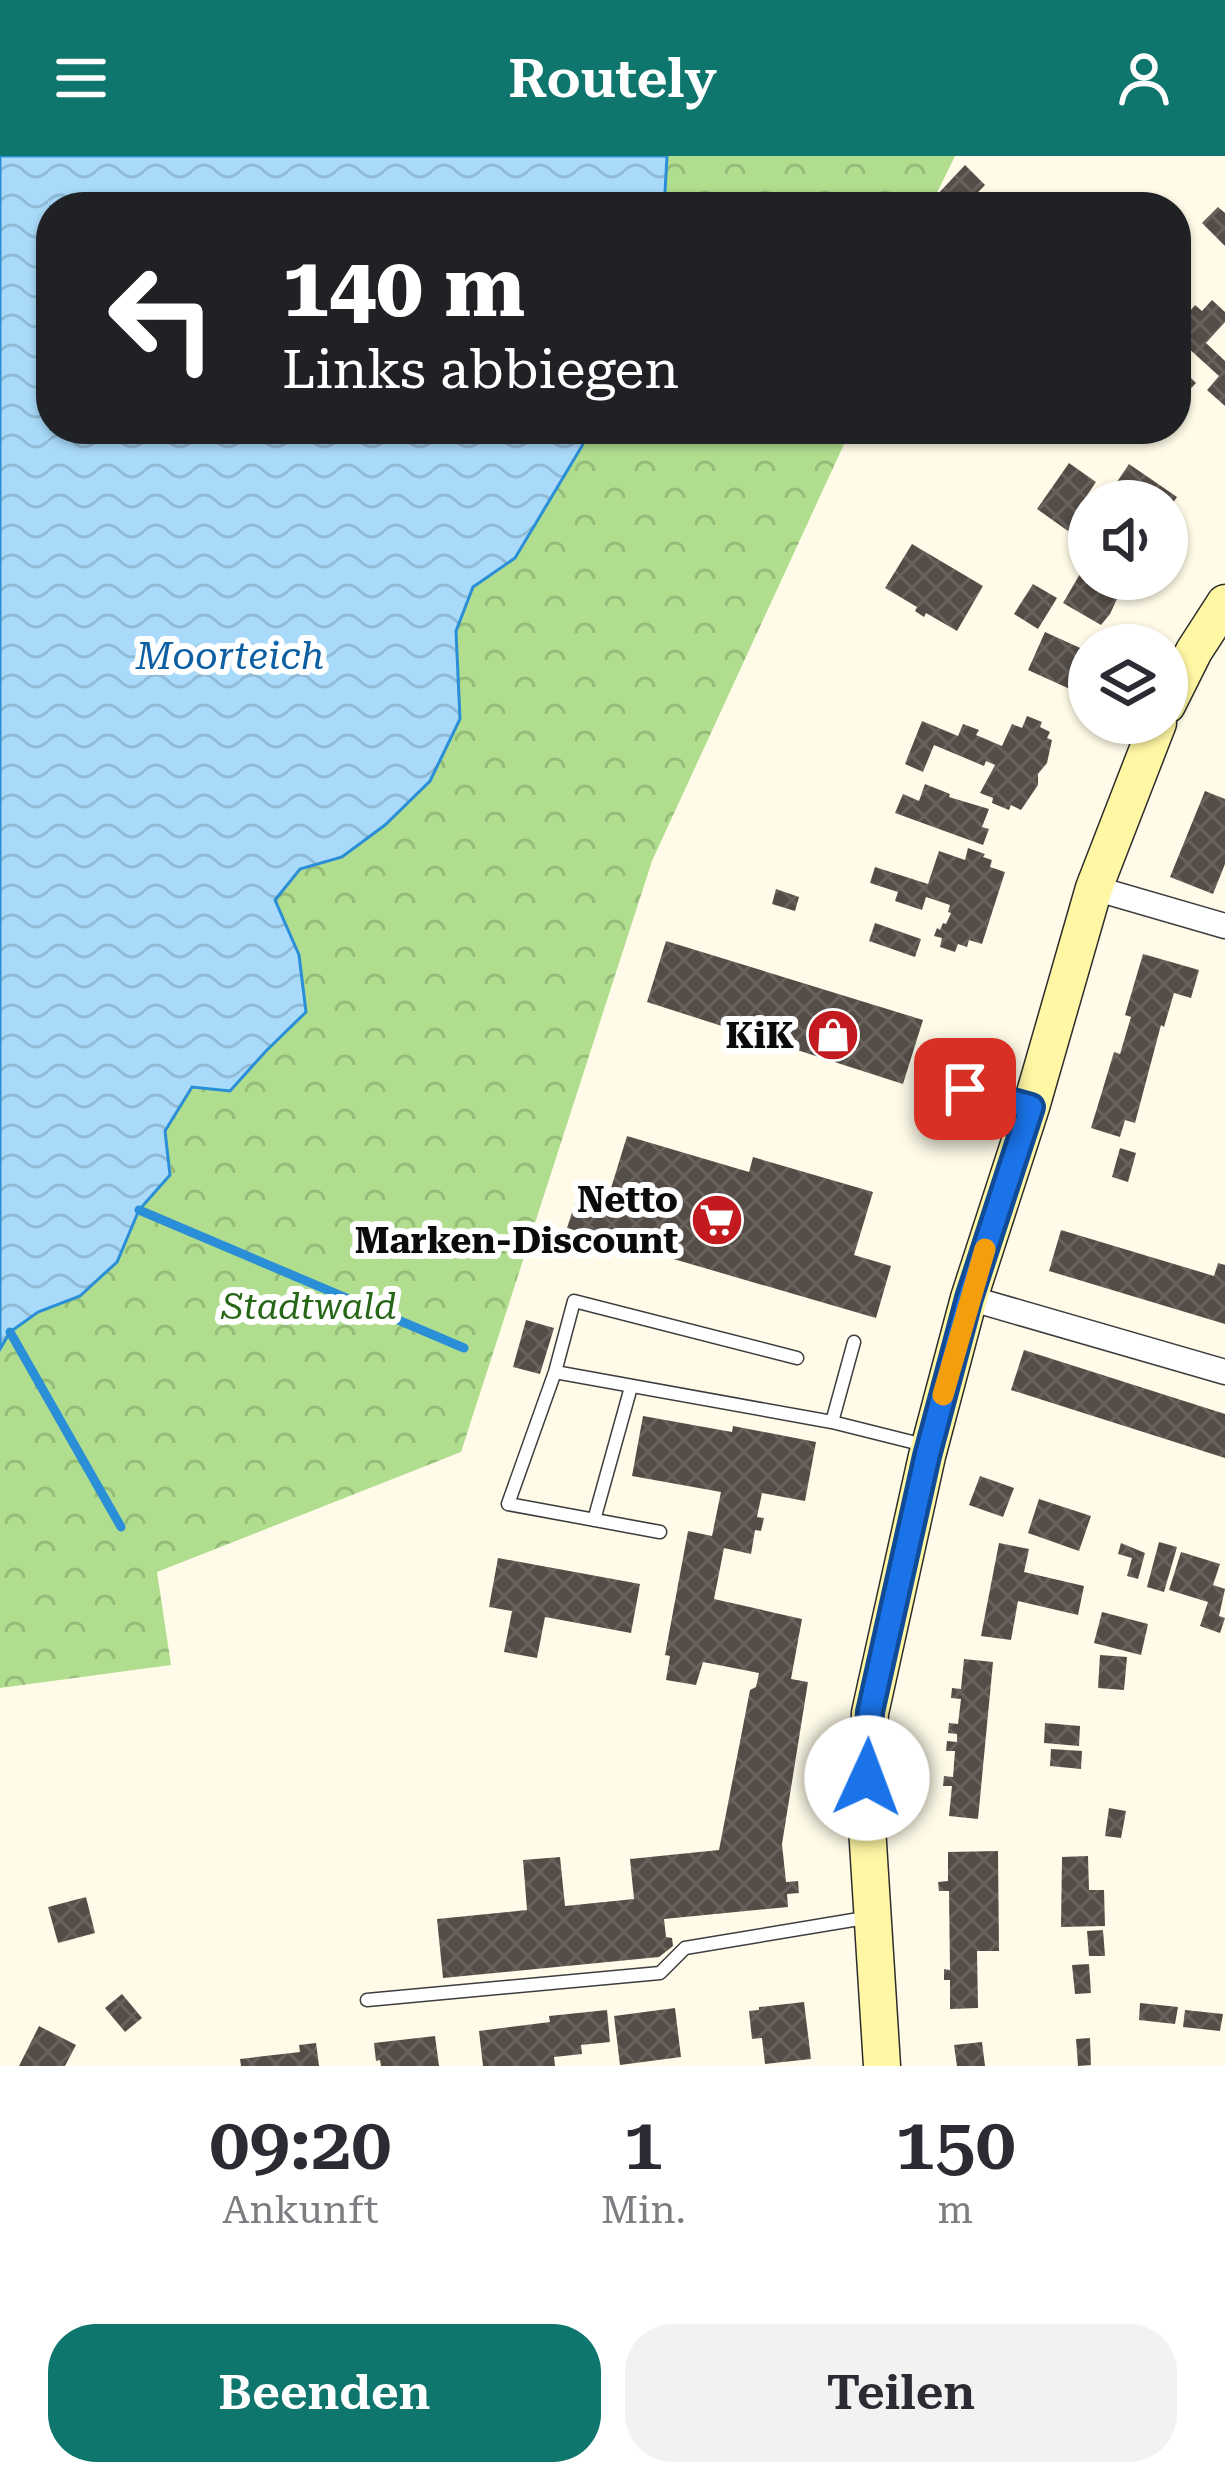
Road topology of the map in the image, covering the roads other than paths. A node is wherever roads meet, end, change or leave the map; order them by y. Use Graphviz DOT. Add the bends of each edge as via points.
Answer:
graph roads {
  1 [pos="1225,603"];
  2 [pos="1188,663"];
  3 [pos="1150,744"];
  4 [pos="1094,888"];
  5 [pos="1225,926"];
  6 [pos="965,1089"];
  7 [pos="1031,1107"];
  8 [pos="969,1298"];
  9 [pos="854,1342"];
  10 [pos="797,1358"];
  11 [pos="555,1372"];
  12 [pos="1225,1372"];
  13 [pos="631,1387"];
  14 [pos="832,1422"];
  15 [pos="929,1446"];
  16 [pos="594,1520"];
  17 [pos="660,1532"];
  18 [pos="872,1917"];
  19 [pos="367,2000"];
  20 [pos="882,2066"];
  1 -- 2 [label="main road"];
  3 -- 4 [label="main road"];
  4 -- 5 [label="street"];
  4 -- 7 [label="main road"];
  6 -- 7 [label="lane"];
  7 -- 8 [label="main road"];
  8 -- 12 [label="street"];
  8 -- 15 [label="main road"];
  9 -- 14 [label="lane"];
  10 -- 11 [label="lane" via="574,1300"];
  11 -- 13 [label="lane"];
  11 -- 16 [label="lane" via="508,1504"];
  13 -- 14 [label="lane"];
  13 -- 16 [label="lane"];
  14 -- 15 [label="lane"];
  15 -- 18 [label="main road" via="870,1712"];
  16 -- 17 [label="lane"];
  18 -- 19 [label="lane" via="685,1948 660,1973"];
  18 -- 20 [label="main road"];
}
